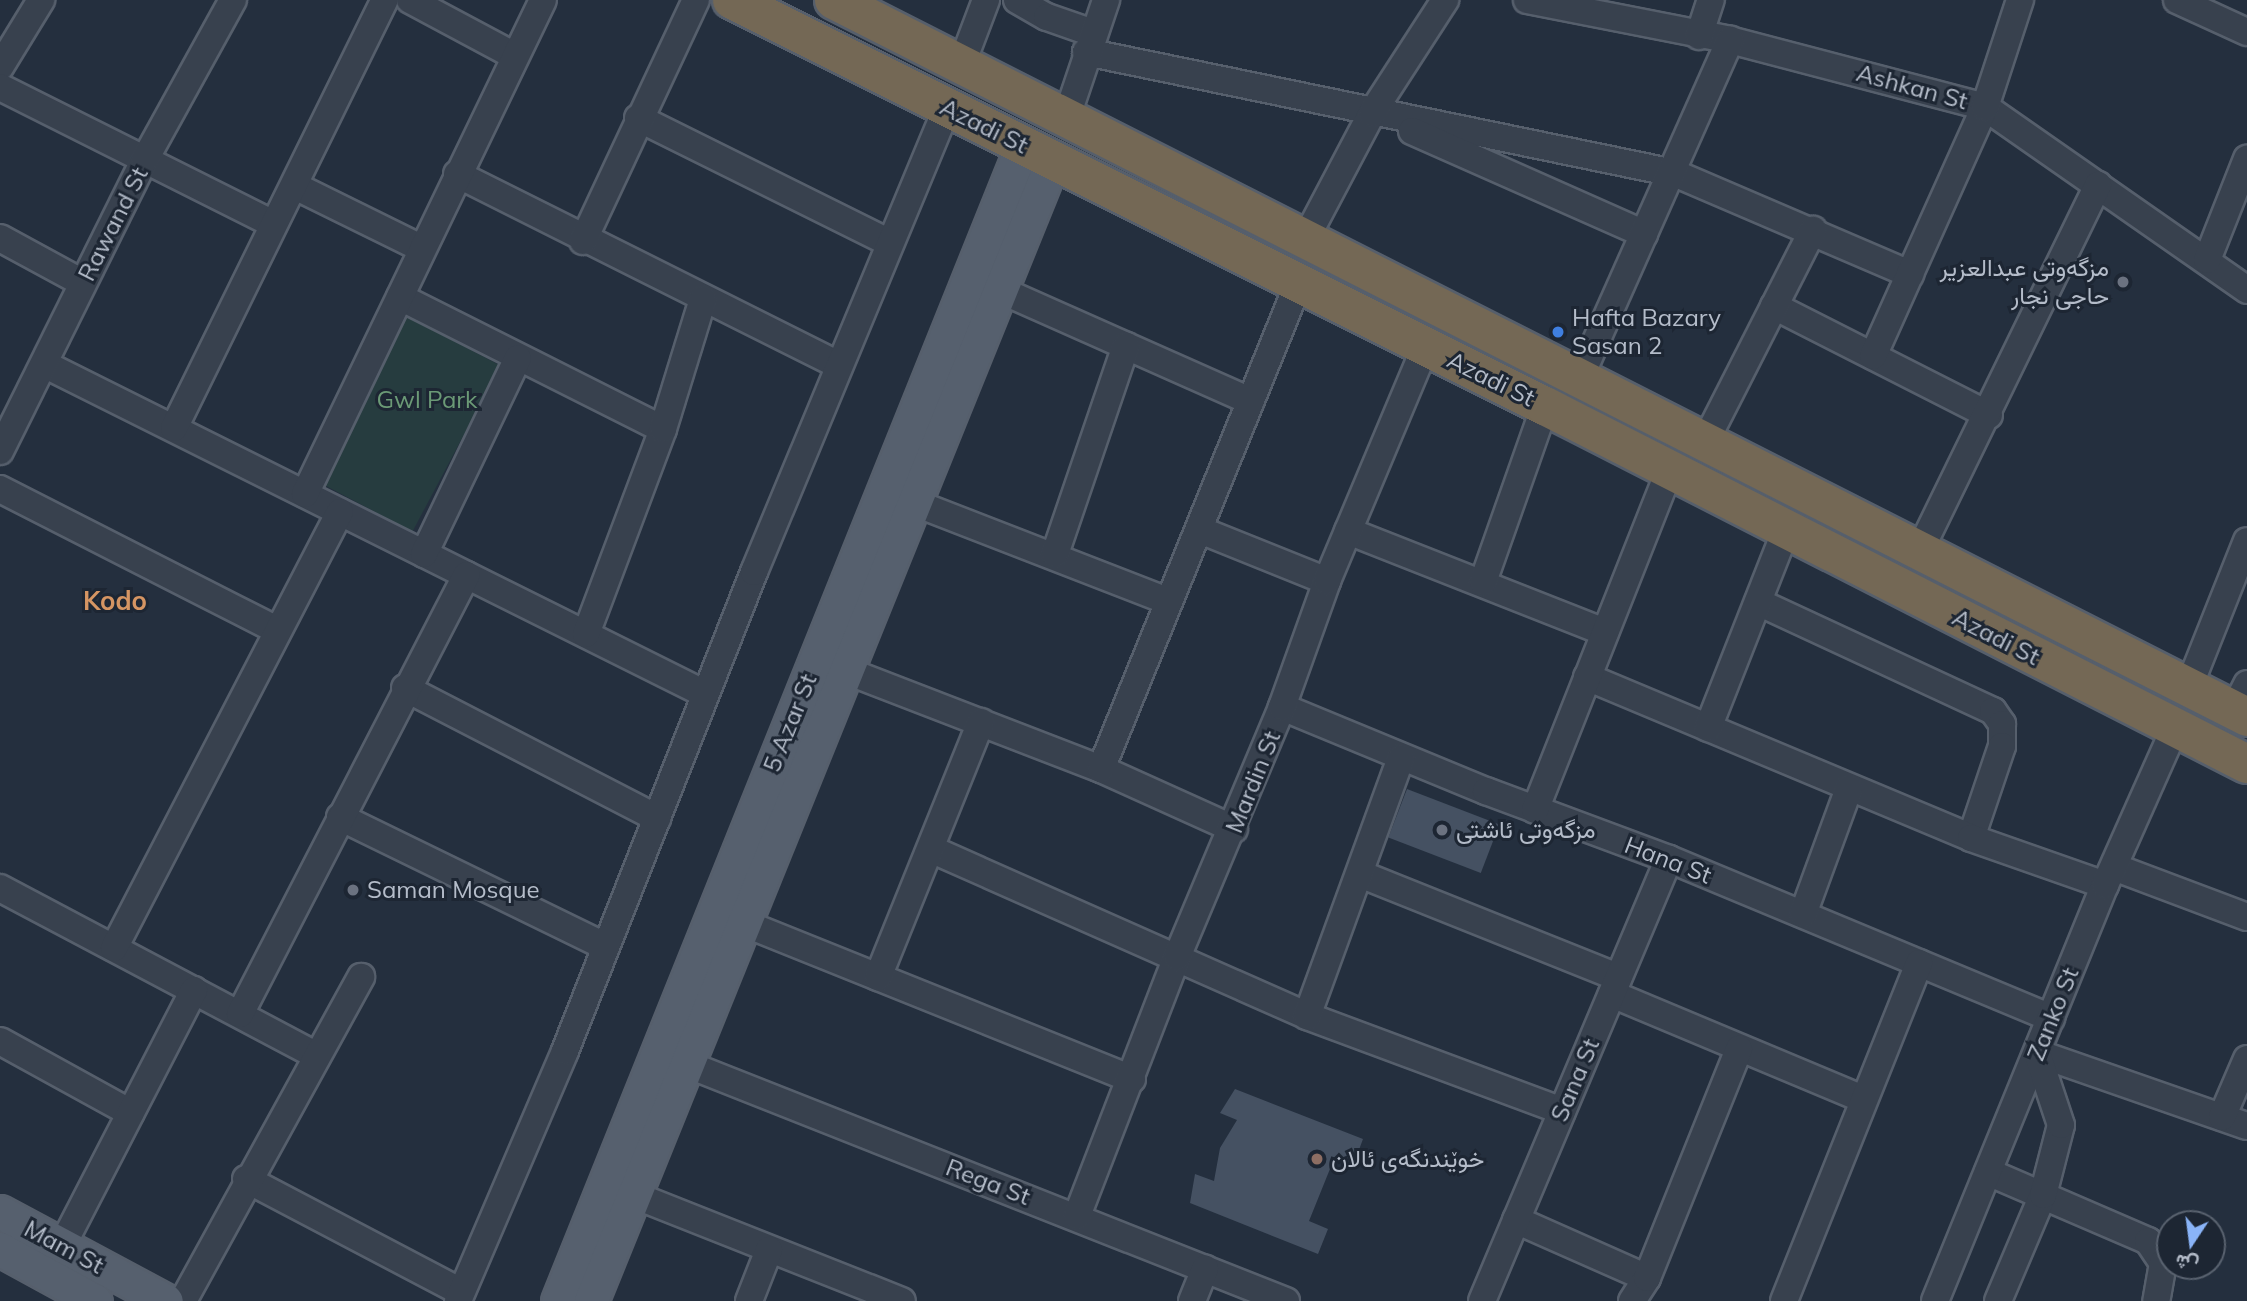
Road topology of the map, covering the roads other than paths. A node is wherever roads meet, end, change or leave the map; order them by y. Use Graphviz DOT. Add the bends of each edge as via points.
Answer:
graph roads {
  1 [pos="233,0"];
  2 [pos="385,0"];
  3 [pos="410,0"];
  4 [pos="543,0"];
  5 [pos="696,0"];
  6 [pos="732,0"];
  7 [pos="836,0"];
  8 [pos="986,0"];
  9 [pos="1017,0"];
  10 [pos="1106,0"];
  11 [pos="1445,0"];
  12 [pos="1527,0"];
  13 [pos="1711,0"];
  14 [pos="2020,0"];
  15 [pos="2177,0"];
  16 [pos="34,2"];
  17 [pos="1557,3"];
  18 [pos="2247,32"];
  19 [pos="1699,36"];
  20 [pos="1730,40"];
  21 [pos="1089,42"];
  22 [pos="513,55"];
  23 [pos="961,66"];
  24 [pos="0,67"];
  25 [pos="0,87"];
  26 [pos="1985,107"];
  27 [pos="947,108"];
  28 [pos="1372,113"];
  29 [pos="638,118"];
  30 [pos="1066,119"];
  31 [pos="1038,153"];
  32 [pos="2247,159"];
  33 [pos="144,161"];
  34 [pos="1674,173"];
  35 [pos="457,174"];
  36 [pos="2098,185"];
  37 [pos="295,186"];
  38 [pos="274,224"];
  39 [pos="1813,230"];
  40 [pos="1644,234"];
  41 [pos="0,238"];
  42 [pos="583,240"];
  43 [pos="1305,240"];
  44 [pos="890,243"];
  45 [pos="421,248"];
  46 [pos="2207,260"];
  47 [pos="1910,274"];
  48 [pos="1298,282"];
  49 [pos="83,283"];
  50 [pos="1000,290"];
  51 [pos="2247,290"];
  52 [pos="400,297"];
  53 [pos="703,299"];
  54 [pos="1774,306"];
  55 [pos="1475,324"];
  56 [pos="1126,346"];
  57 [pos="1442,354"];
  58 [pos="1873,356"];
  59 [pos="518,358"];
  60 [pos="47,365"];
  61 [pos="839,365"];
  62 [pos="1571,370"];
  63 [pos="1251,401"];
  64 [pos="1542,404"];
  65 [pos="1989,415"];
  66 [pos="174,428"];
  67 [pos="663,429"];
  68 [pos="1706,440"];
  69 [pos="0,451"];
  70 [pos="1670,469"];
  71 [pos="0,489"];
  72 [pos="305,495"];
  73 [pos="915,503"];
  74 [pos="340,512"];
  75 [pos="1200,530"];
  76 [pos="1786,530"];
  77 [pos="1348,531"];
  78 [pos="2247,541"];
  79 [pos="1921,548"];
  80 [pos="424,554"];
  81 [pos="1055,554"];
  82 [pos="467,575"];
  83 [pos="1327,581"];
  84 [pos="1483,582"];
  85 [pos="1168,601"];
  86 [pos="1758,602"];
  87 [pos="277,630"];
  88 [pos="1605,632"];
  89 [pos="586,635"];
  90 [pos="847,671"];
  91 [pos="1587,677"];
  92 [pos="405,688"];
  93 [pos="2188,689"];
  94 [pos="705,695"];
  95 [pos="2243,704"];
  96 [pos="1282,707"];
  97 [pos="981,722"];
  98 [pos="1708,728"];
  99 [pos="2175,728"];
  100 [pos="784,738"];
  101 [pos="815,752"];
  102 [pos="1401,758"];
  103 [pos="2247,764"];
  104 [pos="1101,769"];
  105 [pos="1849,788"];
  106 [pos="1535,810"];
  107 [pos="340,817"];
  108 [pos="657,818"];
  109 [pos="1234,829"];
  110 [pos="1971,838"];
  111 [pos="933,850"];
  112 [pos="1669,859"];
  113 [pos="1360,874"];
  114 [pos="2109,876"];
  115 [pos="0,888"];
  116 [pos="1803,914"];
  117 [pos="2247,917"];
  118 [pos="746,924"];
  119 [pos="606,947"];
  120 [pos="114,948"];
  121 [pos="1177,957"];
  122 [pos="1919,963"];
  123 [pos="361,977"];
  124 [pos="878,977"];
  125 [pos="1615,985"];
  126 [pos="194,990"];
  127 [pos="240,1014"];
  128 [pos="1307,1016"];
  129 [pos="2051,1018"];
  130 [pos="0,1041"];
  131 [pos="1739,1049"];
  132 [pos="2037,1053"];
  133 [pos="316,1055"];
  134 [pos="2247,1059"];
  135 [pos="689,1065"];
  136 [pos="1132,1079"];
  137 [pos="1863,1098"];
  138 [pos="1562,1111"];
  139 [pos="131,1113"];
  140 [pos="2222,1117"];
  141 [pos="2247,1126"];
  142 [pos="1988,1172"];
  143 [pos="246,1179"];
  144 [pos="634,1195"];
  145 [pos="2043,1195"];
  146 [pos="0,1212"];
  147 [pos="1077,1216"];
  148 [pos="1516,1220"];
  149 [pos="62,1247"];
  150 [pos="0,1250"];
  151 [pos="769,1250"];
  152 [pos="1205,1269"];
  153 [pos="1647,1278"];
  154 [pos="459,1297"];
  155 [pos="95,1301"];
  156 [pos="166,1301"];
  157 [pos="183,1301"];
  158 [pos="558,1301"];
  159 [pos="591,1301"];
  160 [pos="749,1301"];
  161 [pos="902,1301"];
  162 [pos="1192,1301"];
  163 [pos="1286,1301"];
  164 [pos="1482,1301"];
  165 [pos="1632,1301"];
  166 [pos="1784,1301"];
  167 [pos="1934,1301"];
  168 [pos="1997,1301"];
  169 [pos="2156,1301"];
  1 -- 33 [label="street, Rawand St"];
  2 -- 37 [label="street"];
  3 -- 22 [label="street"];
  4 -- 22 [label="street"];
  5 -- 29 [label="street"];
  6 -- 27 [label="highway, Azadi St"];
  7 -- 23 [label="highway, Azadi St"];
  8 -- 23 [label="street"];
  9 -- 21 [label="street"];
  10 -- 21 [label="street"];
  11 -- 28 [label="street"];
  12 -- 17 [label="street, Ashkan St"];
  13 -- 19 [label="street"];
  14 -- 26 [label="street"];
  15 -- 18 [label="street"];
  16 -- 24 [label="street"];
  17 -- 19 [label="street, Ashkan St"];
  19 -- 20 [label="street, Ashkan St"];
  20 -- 26 [label="street, Ashkan St"];
  20 -- 34 [label="street"];
  21 -- 28 [label="street"];
  21 -- 30 [label="street"];
  22 -- 35 [label="street"];
  23 -- 30 [label="highway, Azadi St"];
  25 -- 33 [label="street"];
  26 -- 36 [label="street, Ashkan St"];
  26 -- 47 [label="street"];
  27 -- 31 [label="highway, Azadi St"];
  27 -- 44 [label="street"];
  28 -- 34 [label="street"];
  28 -- 40 [label="street"];
  28 -- 43 [label="street"];
  29 -- 42 [label="street"];
  29 -- 44 [label="street"];
  30 -- 43 [label="highway, Azadi St"];
  31 -- 48 [label="highway, Azadi St"];
  31 -- 50 [label="main road, 5 Azar St"];
  31 -- 100 [label="main road, 5 Azar St"];
  32 -- 46 [label="street"];
  33 -- 38 [label="street"];
  33 -- 49 [label="street, Rawand St"];
  34 -- 39 [label="street"];
  34 -- 40 [label="street"];
  35 -- 42 [label="street"];
  35 -- 45 [label="street"];
  36 -- 46 [label="street, Ashkan St"];
  36 -- 65 [label="street"];
  37 -- 38 [label="street"];
  37 -- 45 [label="street"];
  38 -- 66 [label="street"];
  39 -- 47 [label="street"];
  39 -- 54 [label="street"];
  40 -- 62 [label="street"];
  41 -- 49 [label="street"];
  42 -- 53 [label="street"];
  43 -- 55 [label="highway, Azadi St"];
  44 -- 61 [label="street"];
  45 -- 52 [label="street"];
  46 -- 51 [label="street, Ashkan St"];
  47 -- 58 [label="street"];
  48 -- 57 [label="highway, Azadi St"];
  48 -- 63 [label="street"];
  49 -- 60 [label="street, Rawand St"];
  50 -- 56 [label="street"];
  50 -- 73 [label="main road, 5 Azar St"];
  52 -- 59 [label="street"];
  52 -- 72 [label="street"];
  53 -- 61 [label="street"];
  53 -- 67 [label="street"];
  54 -- 58 [label="street"];
  54 -- 68 [label="street"];
  55 -- 57 [label="main road" via="1487,335 1487,352 1475,363"];
  55 -- 62 [label="highway, Azadi St"];
  56 -- 63 [label="street"];
  56 -- 81 [label="street"];
  57 -- 64 [label="highway, Azadi St"];
  57 -- 77 [label="street, Mardin St"];
  58 -- 65 [label="street"];
  59 -- 67 [label="street"];
  59 -- 80 [label="street"];
  60 -- 66 [label="street"];
  60 -- 69 [label="street, Rawand St"];
  61 -- 94 [label="street"];
  62 -- 64 [label="main road" via="1545,366 1534,376 1532,390"];
  62 -- 68 [label="highway, Azadi St"];
  63 -- 75 [label="street"];
  64 -- 70 [label="highway, Azadi St"];
  64 -- 84 [label="street"];
  65 -- 79 [label="street"];
  66 -- 72 [label="street"];
  67 -- 89 [label="street"];
  68 -- 79 [label="highway, Azadi St"];
  70 -- 76 [label="highway, Azadi St"];
  70 -- 88 [label="street"];
  71 -- 87 [label="street"];
  72 -- 74 [label="street"];
  73 -- 81 [label="street"];
  73 -- 90 [label="main road, 5 Azar St"];
  74 -- 80 [label="street"];
  74 -- 87 [label="street"];
  75 -- 83 [label="street"];
  75 -- 85 [label="street"];
  76 -- 86 [label="street"];
  76 -- 99 [label="highway, Azadi St"];
  77 -- 83 [label="street, Mardin St"];
  77 -- 84 [label="street"];
  78 -- 93 [label="street"];
  79 -- 93 [label="highway, Azadi St"];
  80 -- 82 [label="street"];
  81 -- 85 [label="street"];
  82 -- 89 [label="street"];
  82 -- 92 [label="street"];
  83 -- 96 [label="street, Mardin St"];
  84 -- 88 [label="street"];
  85 -- 104 [label="street"];
  86 -- 98 [label="street"];
  86 -- 110 [label="street" via="1993,711 2002,724 2002,746"];
  87 -- 120 [label="street"];
  88 -- 91 [label="street"];
  89 -- 94 [label="street"];
  90 -- 97 [label="street"];
  90 -- 101 [label="main road, 5 Azar St"];
  91 -- 98 [label="street"];
  91 -- 106 [label="street"];
  92 -- 107 [label="street"];
  92 -- 108 [label="street"];
  93 -- 95 [label="highway, Azadi St"];
  94 -- 108 [label="street"];
  96 -- 102 [label="street, Hana St"];
  96 -- 109 [label="street, Mardin St"];
  97 -- 104 [label="street"];
  97 -- 111 [label="street"];
  98 -- 105 [label="street"];
  99 -- 103 [label="highway, Azadi St"];
  99 -- 114 [label="street, Zanko St"];
  100 -- 101 [label="main road"];
  100 -- 158 [label="main road, 5 Azar St"];
  101 -- 118 [label="main road, 5 Azar St"];
  102 -- 106 [label="street, Hana St"];
  102 -- 113 [label="street"];
  104 -- 109 [label="street"];
  105 -- 110 [label="street"];
  105 -- 116 [label="street"];
  106 -- 112 [label="street, Hana St"];
  107 -- 119 [label="street"];
  107 -- 127 [label="street"];
  108 -- 119 [label="street"];
  109 -- 121 [label="street, Mardin St"];
  110 -- 114 [label="street"];
  111 -- 121 [label="street"];
  111 -- 124 [label="street"];
  112 -- 116 [label="street, Hana St"];
  112 -- 125 [label="street, Sana St"];
  113 -- 125 [label="street"];
  113 -- 128 [label="street"];
  114 -- 117 [label="street"];
  114 -- 129 [label="street, Zanko St"];
  115 -- 120 [label="street"];
  116 -- 122 [label="street, Hana St"];
  118 -- 124 [label="street"];
  118 -- 135 [label="main road, 5 Azar St"];
  119 -- 154 [label="street"];
  120 -- 126 [label="street"];
  121 -- 128 [label="street"];
  121 -- 136 [label="street, Mardin St"];
  122 -- 129 [label="street, Hana St"];
  122 -- 137 [label="street"];
  123 -- 133 [label="street"];
  124 -- 136 [label="street"];
  125 -- 131 [label="street"];
  125 -- 138 [label="street, Sana St"];
  126 -- 127 [label="street"];
  126 -- 139 [label="street"];
  127 -- 133 [label="street"];
  128 -- 138 [label="street"];
  129 -- 132 [label="street, Zanko St"];
  130 -- 139 [label="street"];
  131 -- 137 [label="street"];
  131 -- 153 [label="street"];
  132 -- 140 [label="street"];
  132 -- 142 [label="street, Zanko St"];
  132 -- 145 [label="street" via="2061,1125"];
  133 -- 143 [label="street"];
  134 -- 140 [label="street"];
  135 -- 144 [label="main road, 5 Azar St"];
  135 -- 147 [label="street, Rega St"];
  136 -- 147 [label="street, Mardin St"];
  137 -- 166 [label="street"];
  138 -- 148 [label="street, Sana St"];
  139 -- 149 [label="street"];
  140 -- 141 [label="street"];
  142 -- 145 [label="street"];
  142 -- 167 [label="street, Zanko St"];
  143 -- 154 [label="street"];
  143 -- 157 [label="street"];
  144 -- 151 [label="street"];
  144 -- 159 [label="main road, 5 Azar St"];
  145 -- 168 [label="street"];
  145 -- 169 [label="street" via="2148,1241 2163,1263"];
  146 -- 149 [label="main road, Mam St"];
  147 -- 152 [label="street, Rega St"];
  148 -- 153 [label="street"];
  148 -- 164 [label="street, Sana St"];
  149 -- 156 [label="main road, Mam St"];
  150 -- 155 [label="main road, Mam St"];
  151 -- 160 [label="street"];
  151 -- 161 [label="street"];
  152 -- 162 [label="street"];
  152 -- 163 [label="street, Rega St"];
  153 -- 165 [label="street"];
}
